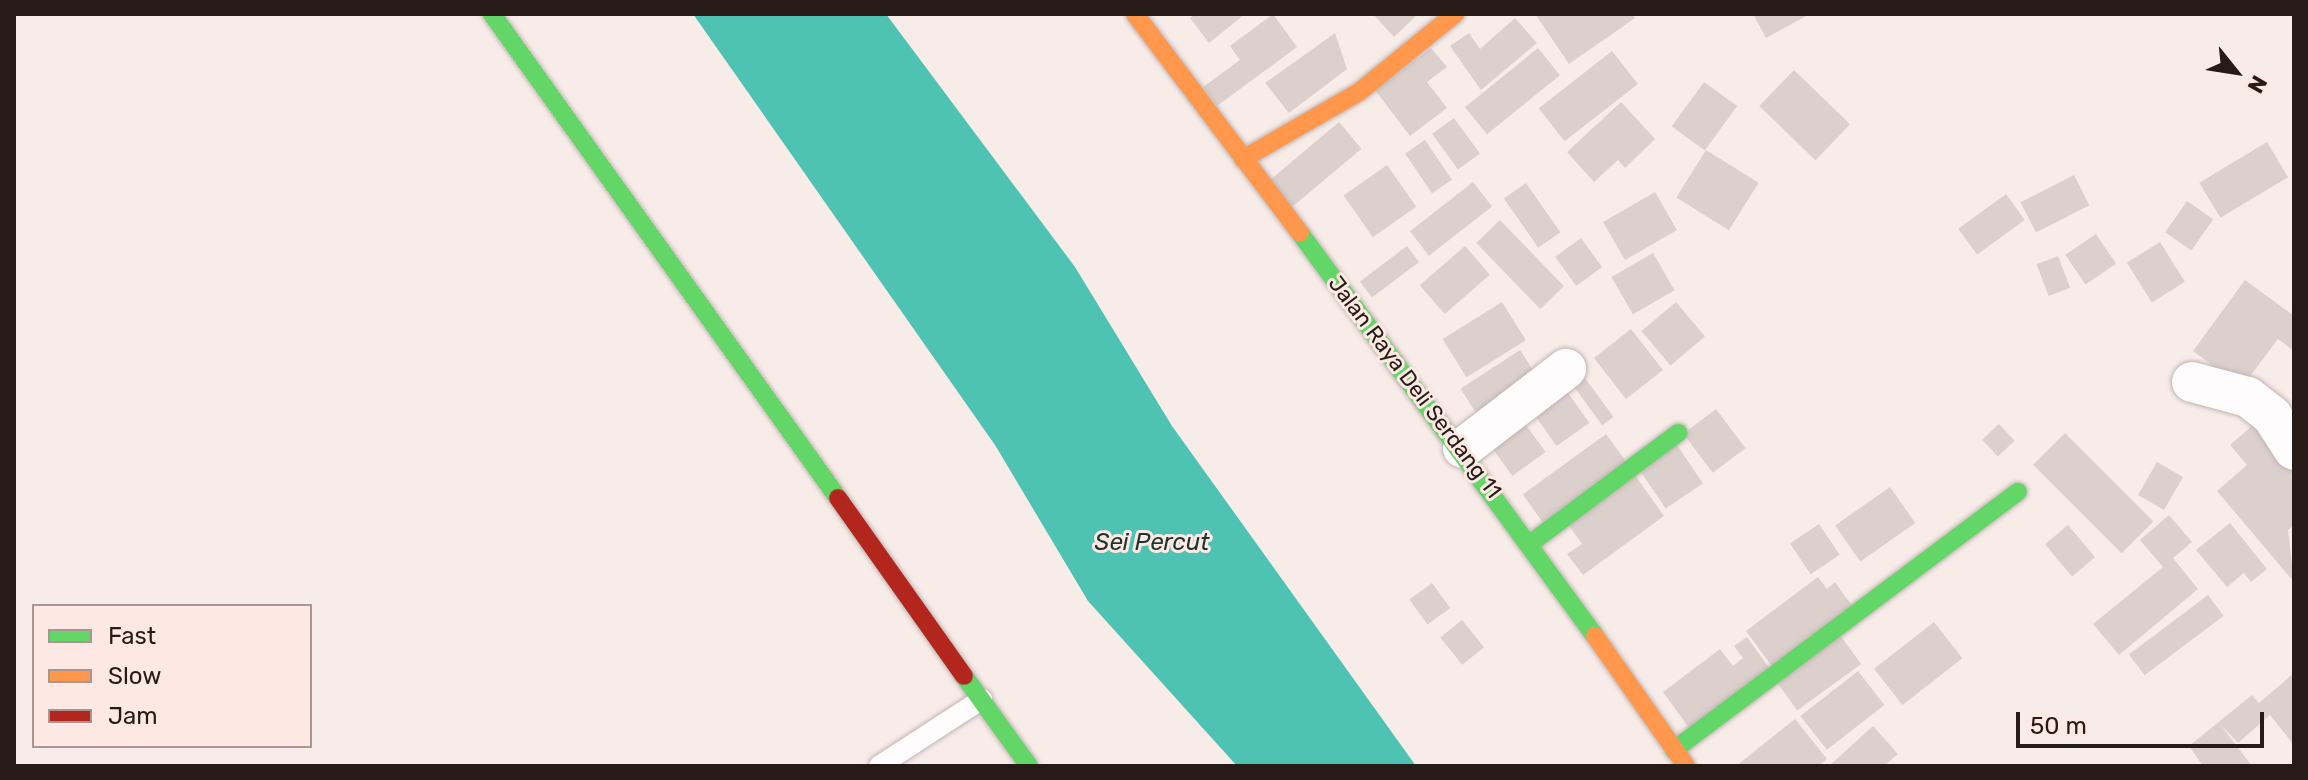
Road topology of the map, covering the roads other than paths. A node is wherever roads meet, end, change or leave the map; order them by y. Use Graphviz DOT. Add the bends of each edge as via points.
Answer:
graph roads {
  1 [pos="492,14"];
  2 [pos="1455,14"];
  3 [pos="1141,16"];
  4 [pos="1243,159"];
  5 [pos="1566,369"];
  6 [pos="2192,382"];
  7 [pos="1678,433"];
  8 [pos="1463,448"];
  9 [pos="2294,450"];
  10 [pos="2018,492"];
  11 [pos="1531,543"];
  12 [pos="982,699"];
  13 [pos="1674,750"];
  14 [pos="879,766"];
  15 [pos="1029,766"];
  16 [pos="1686,766"];
  1 -- 12 [label="street"];
  2 -- 4 [label="street" via="1359,92"];
  3 -- 4 [label="street, Jalan Raya Deli Serdang 11"];
  4 -- 8 [label="street, Jalan Raya Deli Serdang 11"];
  5 -- 8 [label="street"];
  6 -- 9 [label="street" via="2248,397"];
  7 -- 11 [label="street"];
  8 -- 11 [label="street, Jalan Raya Deli Serdang 11"];
  10 -- 13 [label="street"];
  11 -- 13 [label="street, Jalan Raya Deli Serdang 11"];
  12 -- 14 [label="lane"];
  12 -- 15 [label="street"];
  13 -- 16 [label="street, Jalan Raya Deli Serdang 11"];
}
